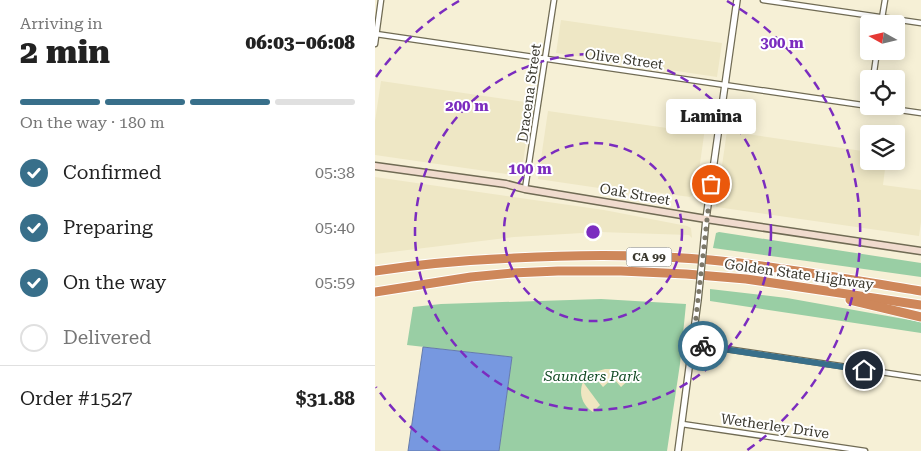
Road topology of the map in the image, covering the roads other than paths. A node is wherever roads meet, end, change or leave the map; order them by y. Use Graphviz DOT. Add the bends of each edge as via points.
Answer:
graph roads {
  1 [pos="381,0"];
  2 [pos="554,0"];
  3 [pos="737,0"];
  4 [pos="763,0"];
  5 [pos="885,0"];
  6 [pos="868,15"];
  7 [pos="882,15"];
  8 [pos="905,21"];
  9 [pos="921,23"];
  10 [pos="377,34"];
  11 [pos="375,44"];
  12 [pos="545,59"];
  13 [pos="725,85"];
  14 [pos="860,105"];
  15 [pos="905,111"];
  16 [pos="921,113"];
  17 [pos="375,166"];
  18 [pos="525,189"];
  19 [pos="706,219"];
  20 [pos="921,251"];
  21 [pos="375,271"];
  22 [pos="803,288"];
  23 [pos="921,291"];
  24 [pos="375,292"];
  25 [pos="921,305"];
  26 [pos="921,317"];
  27 [pos="693,344"];
  28 [pos="921,378"];
  29 [pos="682,424"];
  30 [pos="678,451"];
  31 [pos="865,451"];
  1 -- 10 [label="street"];
  2 -- 12 [label="street, Dracena Street"];
  3 -- 13 [label="street"];
  4 -- 6 [label="street"];
  5 -- 7 [label="street"];
  8 -- 9 [label="street"];
  10 -- 11 [label="street"];
  10 -- 12 [label="street, Olive Street"];
  12 -- 13 [label="street, Olive Street"];
  12 -- 18 [label="street, Dracena Street"];
  13 -- 14 [label="street, Olive Street"];
  13 -- 19 [label="street"];
  15 -- 16 [label="street"];
  17 -- 18 [label="main road, Oak Street"];
  18 -- 19 [label="main road, Oak Street"];
  19 -- 20 [label="main road, Oak Street"];
  19 -- 27 [label="street, bridge"];
  21 -- 23 [label="highway, Golden State Highway / CA 99" via="439,262 634,256 731,262"];
  22 -- 24 [label="highway, Golden State Highway / CA 99" via="686,274 559,270 471,277"];
  22 -- 25 [label="highway, Golden State Highway / CA 99"];
  22 -- 26 [label="highway"];
  27 -- 28 [label="street"];
  27 -- 29 [label="street"];
  29 -- 30 [label="street"];
  29 -- 31 [label="street, Wetherley Drive"];
}
